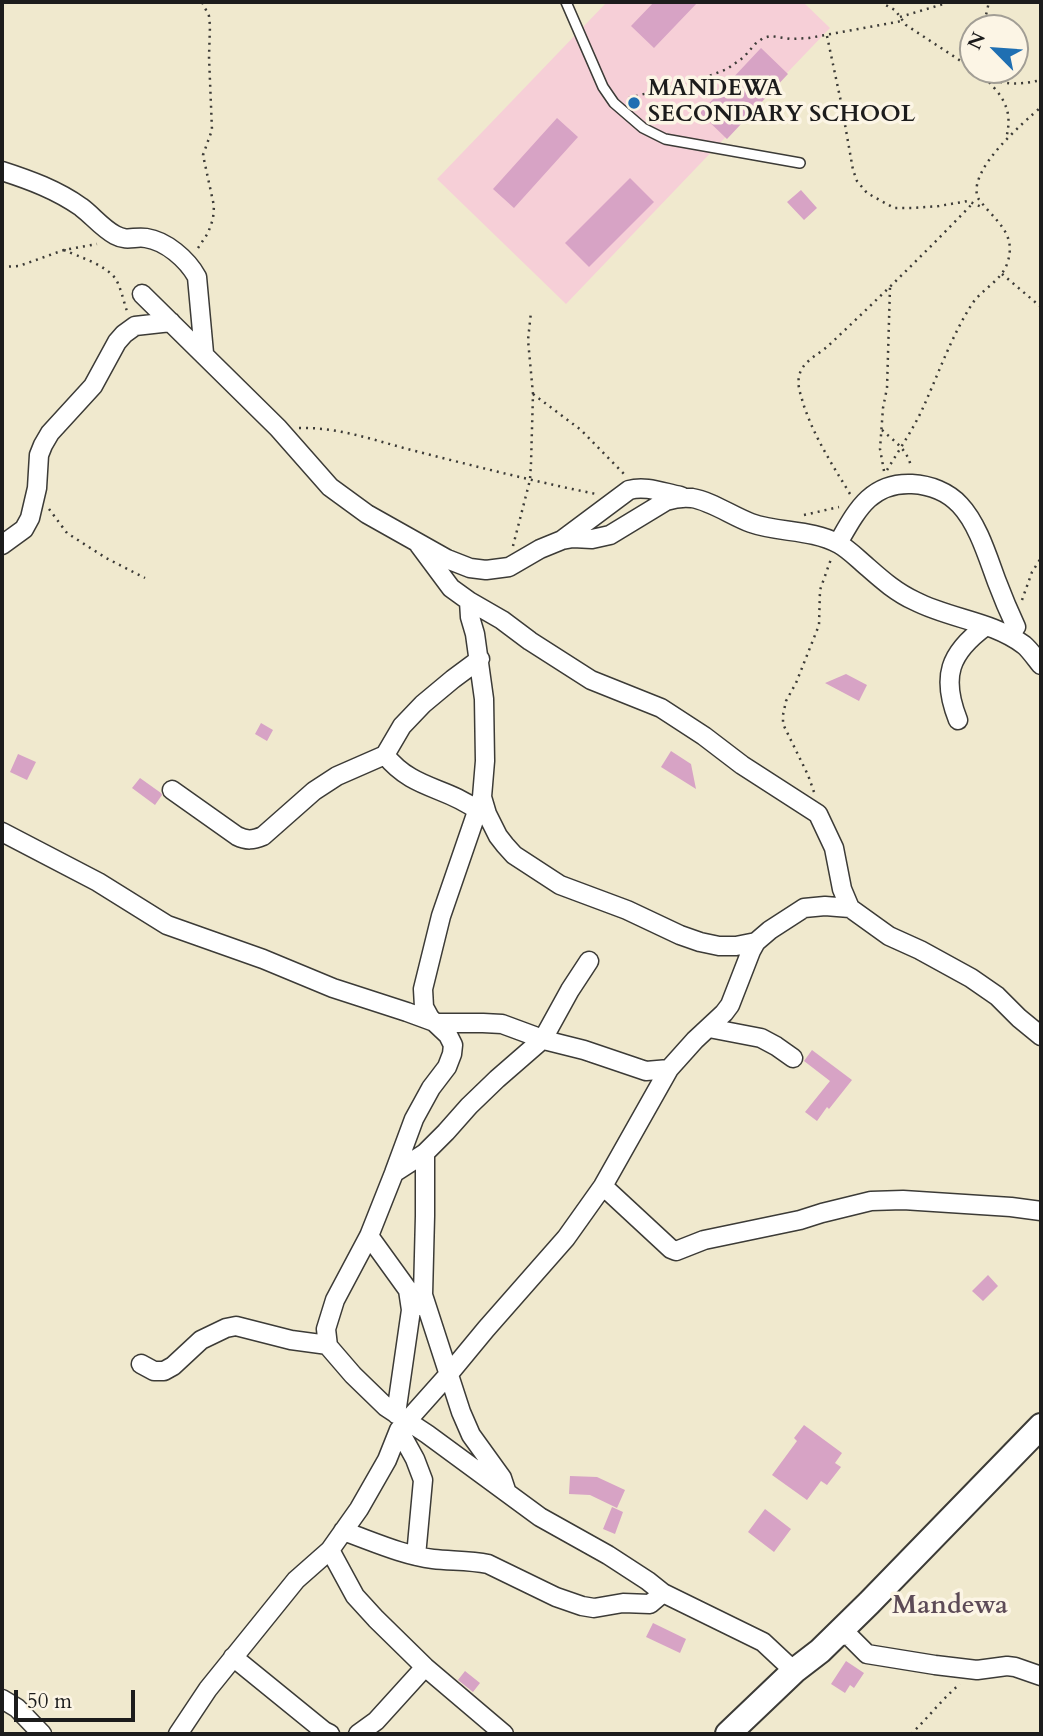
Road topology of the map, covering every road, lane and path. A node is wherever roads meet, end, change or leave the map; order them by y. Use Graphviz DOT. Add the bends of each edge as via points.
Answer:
graph roads {
  1 [pos="202,2"];
  2 [pos="566,2"];
  3 [pos="880,2"];
  4 [pos="950,2"];
  5 [pos="901,19"];
  6 [pos="826,35"];
  7 [pos="959,59"];
  8 [pos="991,84"];
  9 [pos="614,103"];
  10 [pos="1041,107"];
  11 [pos="1005,142"];
  12 [pos="800,163"];
  13 [pos="2,172"];
  14 [pos="974,202"];
  15 [pos="987,209"];
  16 [pos="128,240"];
  17 [pos="64,250"];
  18 [pos="185,260"];
  19 [pos="2,267"];
  20 [pos="1002,274"];
  21 [pos="890,287"];
  22 [pos="142,294"];
  23 [pos="1041,307"];
  24 [pos="530,312"];
  25 [pos="171,322"];
  26 [pos="135,326"];
  27 [pos="204,353"];
  28 [pos="533,394"];
  29 [pos="278,428"];
  30 [pos="882,430"];
  31 [pos="901,447"];
  32 [pos="530,480"];
  33 [pos="910,484"];
  34 [pos="37,488"];
  35 [pos="629,491"];
  36 [pos="685,497"];
  37 [pos="861,501"];
  38 [pos="797,517"];
  39 [pos="562,540"];
  40 [pos="838,543"];
  41 [pos="2,545"];
  42 [pos="419,545"];
  43 [pos="1041,558"];
  44 [pos="509,567"];
  45 [pos="145,578"];
  46 [pos="469,601"];
  47 [pos="986,626"];
  48 [pos="1016,627"];
  49 [pos="480,659"];
  50 [pos="1041,665"];
  51 [pos="958,720"];
  52 [pos="386,755"];
  53 [pos="172,790"];
  54 [pos="480,803"];
  55 [pos="818,814"];
  56 [pos="2,832"];
  57 [pos="850,908"];
  58 [pos="757,942"];
  59 [pos="589,961"];
  60 [pos="437,1023"];
  61 [pos="709,1028"];
  62 [pos="1041,1036"];
  63 [pos="544,1039"];
  64 [pos="793,1058"];
  65 [pos="668,1069"];
  66 [pos="425,1153"];
  67 [pos="394,1173"];
  68 [pos="603,1186"];
  69 [pos="1041,1211"];
  70 [pos="369,1236"];
  71 [pos="423,1295"];
  72 [pos="409,1329"];
  73 [pos="328,1345"];
  74 [pos="141,1364"];
  75 [pos="448,1375"];
  76 [pos="401,1422"];
  77 [pos="1041,1426"];
  78 [pos="506,1491"];
  79 [pos="343,1531"];
  80 [pos="330,1550"];
  81 [pos="416,1556"];
  82 [pos="663,1593"];
  83 [pos="836,1635"];
  84 [pos="233,1657"];
  85 [pos="425,1667"];
  86 [pos="977,1670"];
  87 [pos="794,1671"];
  88 [pos="1041,1676"];
  89 [pos="2,1699"];
  90 [pos="42,1734"];
  91 [pos="178,1734"];
  92 [pos="330,1734"];
  93 [pos="358,1734"];
  94 [pos="504,1734"];
  95 [pos="728,1734"];
  96 [pos="911,1734"];
  1 -- 18 [label="path" via="210,26 212,130 203,155 214,206 208,233"];
  2 -- 9 [label="lane"];
  3 -- 5 [label="path"];
  4 -- 5 [label="path"];
  5 -- 6 [label="path"];
  5 -- 7 [label="path"];
  6 -- 9 [label="path" via="763,38 727,69"];
  6 -- 14 [label="path" via="857,181 894,208"];
  8 -- 11 [label="path" via="1009,111"];
  9 -- 12 [label="lane" via="643,128 665,139"];
  10 -- 11 [label="path"];
  11 -- 15 [label="path" via="990,158 977,184 979,200"];
  13 -- 16 [label="street" via="63,195 105,229"];
  14 -- 15 [label="path"];
  14 -- 21 [label="path"];
  15 -- 20 [label="path" via="1009,238"];
  16 -- 17 [label="path"];
  16 -- 18 [label="street" via="144,237 159,242"];
  17 -- 19 [label="path" via="19,266"];
  17 -- 26 [label="path" via="108,271"];
  18 -- 27 [label="street" via="197,276"];
  20 -- 23 [label="path"];
  20 -- 31 [label="path" via="972,304"];
  21 -- 30 [label="path"];
  21 -- 37 [label="path" via="803,367 798,379 812,429"];
  22 -- 25 [label="street"];
  24 -- 28 [label="path"];
  25 -- 26 [label="street"];
  25 -- 27 [label="street"];
  26 -- 34 [label="street" via="117,342 93,386 50,433 39,455"];
  27 -- 29 [label="street"];
  28 -- 32 [label="path"];
  28 -- 35 [label="path" via="581,430"];
  29 -- 32 [label="path" via="353,433"];
  29 -- 42 [label="street" via="330,487"];
  30 -- 31 [label="path"];
  30 -- 31 [label="path" via="885,474"];
  31 -- 33 [label="path" via="911,464"];
  32 -- 35 [label="path" via="598,495"];
  32 -- 44 [label="path"];
  33 -- 37 [label="street" via="891,486"];
  33 -- 48 [label="street" via="930,486 965,511"];
  34 -- 41 [label="street" via="24,529"];
  34 -- 45 [label="path" via="67,533"];
  35 -- 36 [label="street"];
  35 -- 39 [label="street"];
  36 -- 39 [label="street" via="666,501 610,535"];
  36 -- 40 [label="street" via="752,523"];
  37 -- 38 [label="path"];
  37 -- 40 [label="street"];
  39 -- 44 [label="street"];
  40 -- 47 [label="street" via="906,597"];
  40 -- 55 [label="path" via="820,590 818,625 783,715 808,775"];
  42 -- 44 [label="street" via="471,568"];
  42 -- 46 [label="street" via="451,588"];
  43 -- 48 [label="path" via="1023,595"];
  46 -- 49 [label="street"];
  46 -- 55 [label="street" via="591,680 661,708"];
  47 -- 50 [label="street" via="1025,646"];
  47 -- 51 [label="street" via="966,642 951,671 948,689"];
  49 -- 52 [label="street" via="423,704 402,726"];
  49 -- 54 [label="street" via="485,761"];
  52 -- 53 [label="street" via="337,776 254,840 237,836"];
  52 -- 54 [label="street" via="415,781"];
  54 -- 58 [label="street" via="514,855 560,885 699,942 736,946"];
  54 -- 60 [label="street" via="441,916 423,989 424,1007"];
  55 -- 57 [label="street" via="834,848"];
  56 -- 60 [label="street" via="98,882 167,925"];
  57 -- 58 [label="street" via="804,908"];
  57 -- 62 [label="street" via="889,936 971,978"];
  58 -- 61 [label="street" via="730,1005"];
  59 -- 63 [label="street"];
  60 -- 63 [label="street" via="502,1024"];
  60 -- 67 [label="street" via="453,1045 451,1061 418,1110"];
  61 -- 64 [label="street" via="761,1038"];
  61 -- 65 [label="street"];
  63 -- 65 [label="street" via="646,1071"];
  63 -- 66 [label="street" via="497,1079"];
  65 -- 68 [label="street"];
  66 -- 67 [label="street"];
  66 -- 71 [label="street"];
  67 -- 70 [label="street"];
  68 -- 69 [label="street" via="676,1251 704,1240 871,1201"];
  68 -- 75 [label="street" via="566,1238"];
  70 -- 72 [label="street" via="408,1290"];
  70 -- 73 [label="street" via="335,1300 326,1329"];
  71 -- 72 [label="street"];
  71 -- 75 [label="street"];
  72 -- 76 [label="street"];
  73 -- 74 [label="street" via="236,1326 201,1340 164,1371"];
  73 -- 76 [label="street"];
  75 -- 76 [label="street"];
  75 -- 78 [label="street" via="471,1435"];
  76 -- 78 [label="street"];
  76 -- 79 [label="street" via="387,1460"];
  76 -- 81 [label="street" via="423,1480"];
  77 -- 83 [label="main road"];
  78 -- 82 [label="street"];
  79 -- 80 [label="street"];
  79 -- 81 [label="street"];
  80 -- 84 [label="street" via="296,1580"];
  80 -- 85 [label="street" via="355,1596"];
  81 -- 82 [label="street" via="488,1564 555,1597 594,1608 650,1604"];
  82 -- 87 [label="street" via="763,1642"];
  83 -- 86 [label="street" via="849,1636 867,1654"];
  83 -- 87 [label="main road"];
  84 -- 91 [label="street"];
  84 -- 92 [label="street"];
  85 -- 93 [label="street" via="376,1721"];
  85 -- 94 [label="street"];
  86 -- 88 [label="street" via="1007,1666"];
  86 -- 96 [label="path" via="948,1693"];
  87 -- 95 [label="main road"];
  89 -- 90 [label="street"];
}
